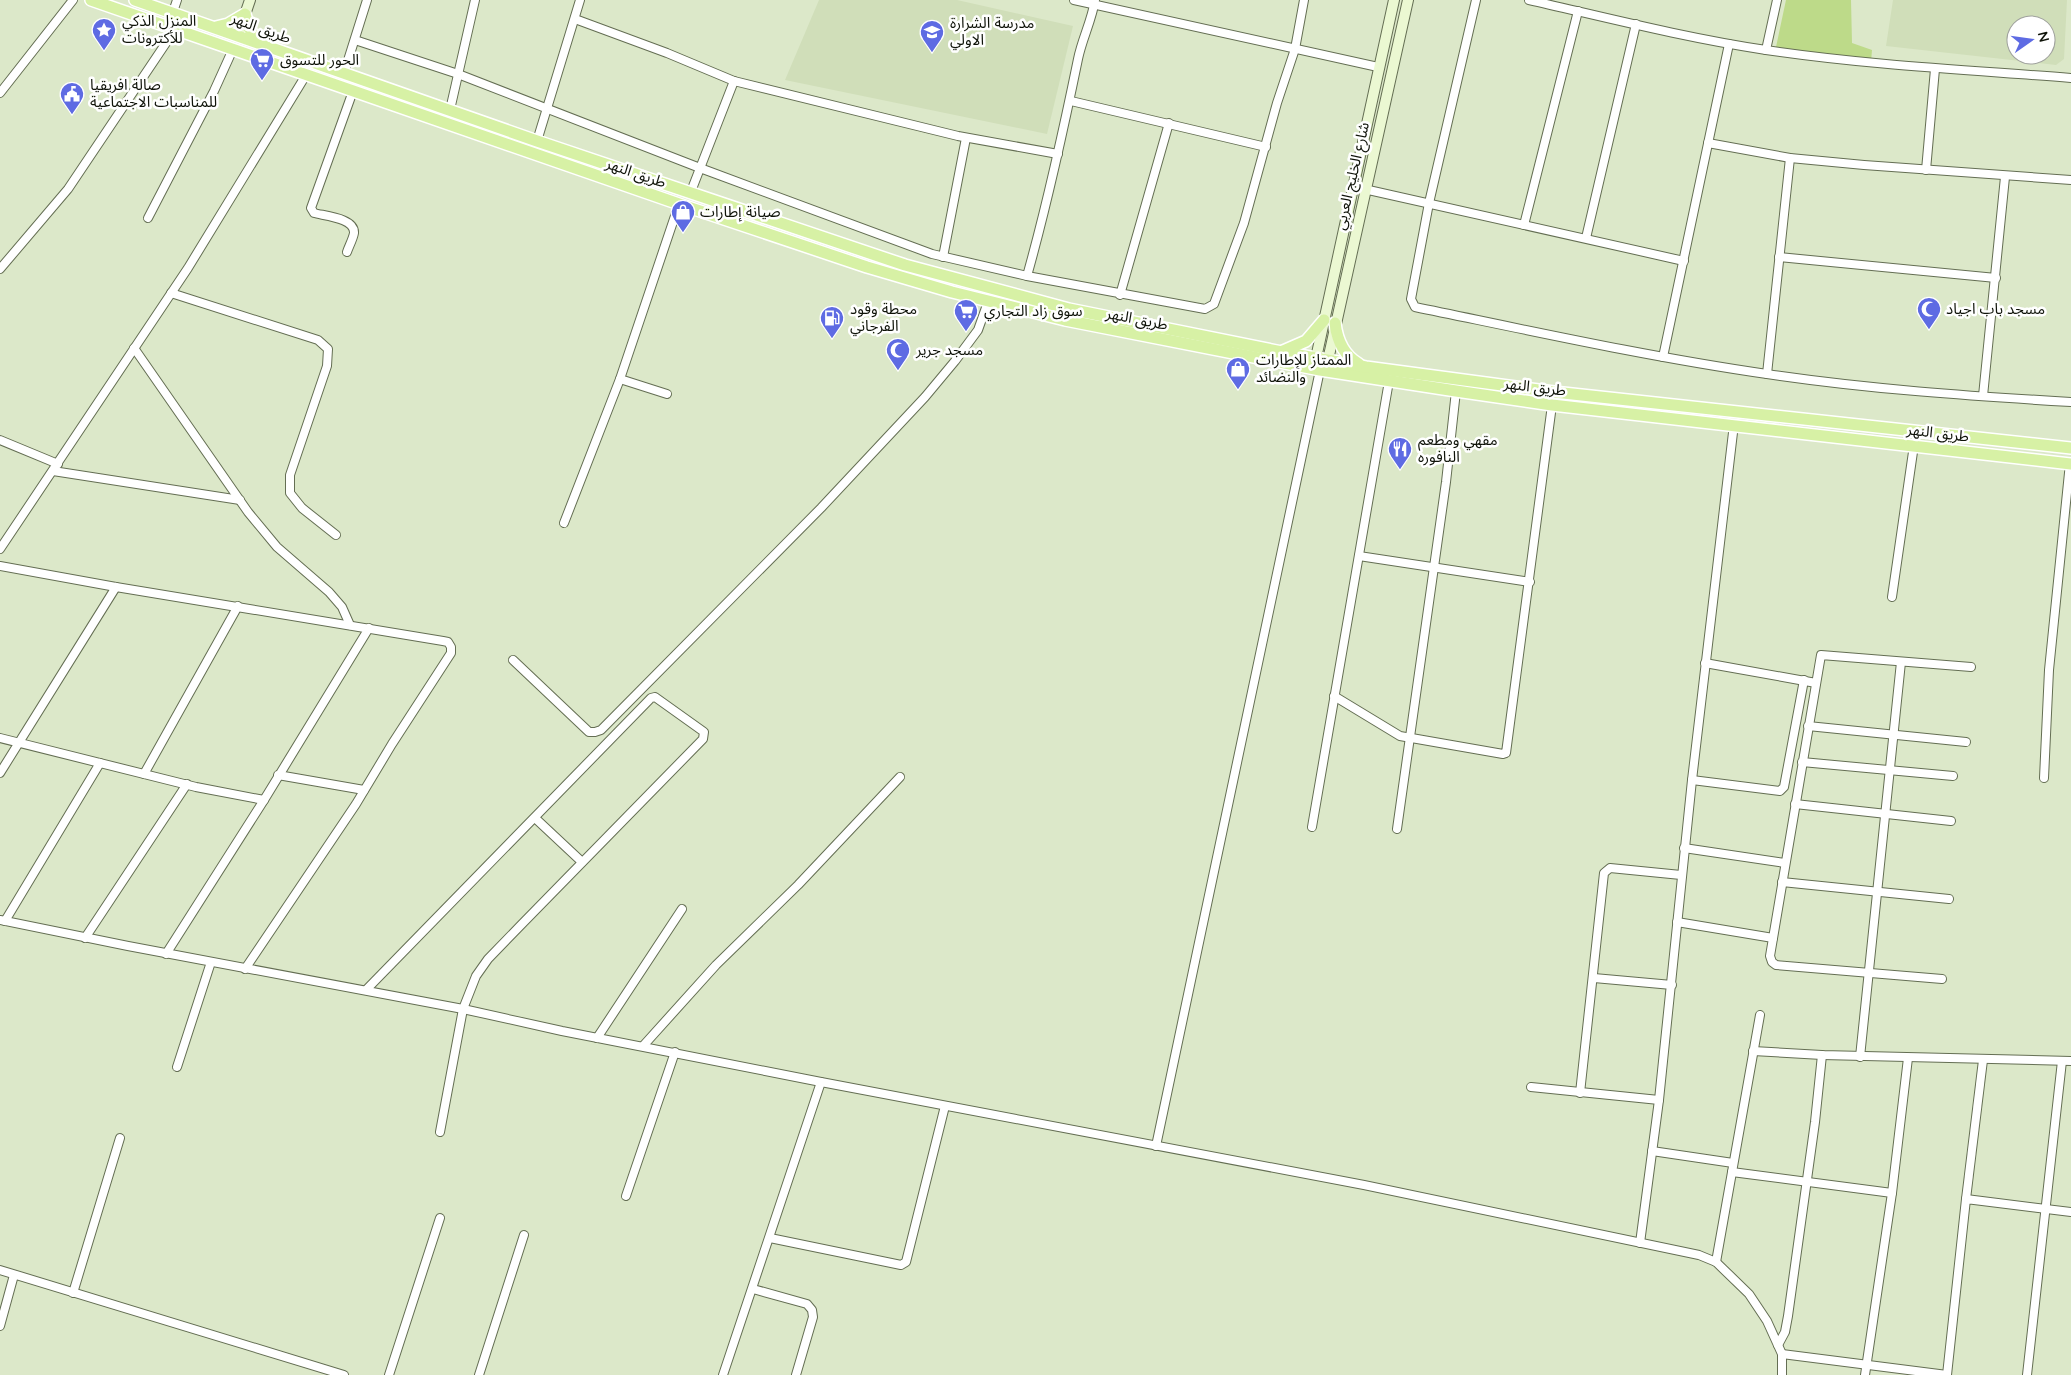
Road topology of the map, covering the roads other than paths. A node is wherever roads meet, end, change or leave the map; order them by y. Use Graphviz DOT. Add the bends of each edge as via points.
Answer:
graph roads {
  1 [pos="72,0"];
  2 [pos="91,0"];
  3 [pos="135,0"];
  4 [pos="178,0"];
  5 [pos="250,0"];
  6 [pos="367,0"];
  7 [pos="475,0"];
  8 [pos="580,0"];
  9 [pos="1074,0"];
  10 [pos="1304,0"];
  11 [pos="1394,0"];
  12 [pos="1408,0"];
  13 [pos="1476,0"];
  14 [pos="1529,0"];
  15 [pos="1777,0"];
  16 [pos="1095,2"];
  17 [pos="1578,11"];
  18 [pos="173,12"];
  19 [pos="245,14"];
  20 [pos="575,19"];
  21 [pos="1636,24"];
  22 [pos="216,27"];
  23 [pos="176,28"];
  24 [pos="238,35"];
  25 [pos="355,40"];
  26 [pos="260,43"];
  27 [pos="1729,44"];
  28 [pos="233,49"];
  29 [pos="1295,49"];
  30 [pos="1766,50"];
  31 [pos="1378,67"];
  32 [pos="1935,69"];
  33 [pos="344,73"];
  34 [pos="458,74"];
  35 [pos="306,75"];
  36 [pos="2071,78"];
  37 [pos="734,81"];
  38 [pos="353,91"];
  39 [pos="0,93"];
  40 [pos="1071,101"];
  41 [pos="548,108"];
  42 [pos="449,110"];
  43 [pos="447,123"];
  44 [pos="1169,124"];
  45 [pos="966,138"];
  46 [pos="537,141"];
  47 [pos="1708,143"];
  48 [pos="1266,146"];
  49 [pos="1058,154"];
  50 [pos="1790,158"];
  51 [pos="700,168"];
  52 [pos="1926,170"];
  53 [pos="2005,177"];
  54 [pos="2071,180"];
  55 [pos="1364,189"];
  56 [pos="690,194"];
  57 [pos="679,204"];
  58 [pos="1429,204"];
  59 [pos="148,218"];
  60 [pos="1524,225"];
  61 [pos="1586,238"];
  62 [pos="347,252"];
  63 [pos="942,257"];
  64 [pos="1779,257"];
  65 [pos="1684,261"];
  66 [pos="0,269"];
  67 [pos="1027,276"];
  68 [pos="1996,278"];
  69 [pos="171,293"];
  70 [pos="1120,295"];
  71 [pos="988,302"];
  72 [pos="1330,321"];
  73 [pos="134,348"];
  74 [pos="1282,352"];
  75 [pos="1663,357"];
  76 [pos="1316,358"];
  77 [pos="1328,360"];
  78 [pos="1366,366"];
  79 [pos="1320,370"];
  80 [pos="1767,374"];
  81 [pos="620,379"];
  82 [pos="1389,381"];
  83 [pos="1456,391"];
  84 [pos="667,394"];
  85 [pos="1982,396"];
  86 [pos="2071,402"];
  87 [pos="1552,404"];
  88 [pos="1734,424"];
  89 [pos="0,440"];
  90 [pos="1914,445"];
  91 [pos="2071,448"];
  92 [pos="2070,464"];
  93 [pos="56,468"];
  94 [pos="240,500"];
  95 [pos="564,523"];
  96 [pos="336,535"];
  97 [pos="0,549"];
  98 [pos="1359,556"];
  99 [pos="0,566"];
  100 [pos="1435,567"];
  101 [pos="1530,582"];
  102 [pos="116,587"];
  103 [pos="1892,597"];
  104 [pos="238,606"];
  105 [pos="350,625"];
  106 [pos="369,628"];
  107 [pos="512,660"];
  108 [pos="1901,662"];
  109 [pos="1705,663"];
  110 [pos="1971,667"];
  111 [pos="1804,680"];
  112 [pos="1816,683"];
  113 [pos="1334,696"];
  114 [pos="1808,726"];
  115 [pos="1894,735"];
  116 [pos="0,738"];
  117 [pos="1411,739"];
  118 [pos="18,742"];
  119 [pos="1966,742"];
  120 [pos="1802,762"];
  121 [pos="100,763"];
  122 [pos="1890,770"];
  123 [pos="0,773"];
  124 [pos="144,774"];
  125 [pos="278,775"];
  126 [pos="1953,776"];
  127 [pos="900,777"];
  128 [pos="2044,778"];
  129 [pos="1692,780"];
  130 [pos="187,784"];
  131 [pos="364,790"];
  132 [pos="264,800"];
  133 [pos="1795,804"];
  134 [pos="1885,815"];
  135 [pos="535,818"];
  136 [pos="1951,821"];
  137 [pos="1312,827"];
  138 [pos="1397,829"];
  139 [pos="1684,848"];
  140 [pos="582,862"];
  141 [pos="1785,863"];
  142 [pos="1681,875"];
  143 [pos="1782,882"];
  144 [pos="1877,893"];
  145 [pos="1949,900"];
  146 [pos="682,909"];
  147 [pos="2,920"];
  148 [pos="1677,922"];
  149 [pos="84,938"];
  150 [pos="1773,938"];
  151 [pos="166,954"];
  152 [pos="211,962"];
  153 [pos="244,969"];
  154 [pos="1869,973"];
  155 [pos="1594,978"];
  156 [pos="1942,978"];
  157 [pos="1672,985"];
  158 [pos="366,990"];
  159 [pos="463,1009"];
  160 [pos="1760,1015"];
  161 [pos="597,1038"];
  162 [pos="644,1046"];
  163 [pos="1754,1050"];
  164 [pos="675,1052"];
  165 [pos="1822,1055"];
  166 [pos="1860,1056"];
  167 [pos="1908,1058"];
  168 [pos="1983,1060"];
  169 [pos="2062,1061"];
  170 [pos="2071,1061"];
  171 [pos="177,1067"];
  172 [pos="821,1082"];
  173 [pos="1531,1087"];
  174 [pos="1580,1093"];
  175 [pos="1659,1100"];
  176 [pos="945,1106"];
  177 [pos="440,1132"];
  178 [pos="120,1138"];
  179 [pos="1156,1146"];
  180 [pos="1652,1151"];
  181 [pos="1732,1167"];
  182 [pos="1807,1183"];
  183 [pos="1892,1193"];
  184 [pos="626,1196"];
  185 [pos="1966,1199"];
  186 [pos="2046,1209"];
  187 [pos="2071,1212"];
  188 [pos="440,1218"];
  189 [pos="524,1235"];
  190 [pos="770,1238"];
  191 [pos="1640,1242"];
  192 [pos="1716,1262"];
  193 [pos="0,1270"];
  194 [pos="14,1275"];
  195 [pos="753,1289"];
  196 [pos="74,1293"];
  197 [pos="0,1326"];
  198 [pos="1778,1345"];
  199 [pos="1782,1354"];
  200 [pos="1866,1365"];
  201 [pos="344,1375"];
  202 [pos="389,1375"];
  203 [pos="479,1375"];
  204 [pos="722,1375"];
  205 [pos="796,1375"];
  206 [pos="1782,1375"];
  207 [pos="1865,1375"];
  208 [pos="1947,1375"];
  209 [pos="2027,1375"];
  1 -- 39 [label="street"];
  2 -- 23 [label="main road, طريق النهر"];
  3 -- 18 [label="main road, طريق النهر"];
  4 -- 18 [label="street"];
  5 -- 19 [label="main road"];
  6 -- 25 [label="street"];
  7 -- 34 [label="street"];
  8 -- 20 [label="street"];
  9 -- 16 [label="street"];
  10 -- 29 [label="street"];
  11 -- 31 [label="main road, شارع الخليج العربي"];
  12 -- 55 [label="main road, شارع الخليج العربي"];
  13 -- 58 [label="street"];
  14 -- 17 [label="street"];
  15 -- 30 [label="street"];
  16 -- 29 [label="street"];
  16 -- 40 [label="street" via="1078,57"];
  17 -- 21 [label="street"];
  17 -- 60 [label="street"];
  18 -- 22 [label="main road, طريق النهر"];
  19 -- 22 [label="main road"];
  19 -- 24 [label="main road"];
  19 -- 26 [label="main road" via="249,28"];
  20 -- 37 [label="street"];
  20 -- 41 [label="street"];
  21 -- 27 [label="street"];
  21 -- 61 [label="street"];
  22 -- 24 [label="main road, طريق النهر"];
  23 -- 28 [label="main road, طريق النهر"];
  23 -- 66 [label="street" via="68,189"];
  24 -- 26 [label="main road, طريق النهر"];
  25 -- 33 [label="street"];
  25 -- 34 [label="street"];
  26 -- 33 [label="main road, طريق النهر"];
  27 -- 30 [label="street"];
  27 -- 47 [label="street"];
  28 -- 35 [label="main road, طريق النهر"];
  28 -- 59 [label="street"];
  29 -- 31 [label="street"];
  29 -- 48 [label="street"];
  30 -- 32 [label="street"];
  31 -- 72 [label="main road, شارع الخليج العربي"];
  32 -- 36 [label="street"];
  32 -- 52 [label="street"];
  33 -- 42 [label="main road, طريق النهر"];
  34 -- 41 [label="street"];
  34 -- 42 [label="street"];
  35 -- 38 [label="main road, طريق النهر"];
  35 -- 69 [label="street"];
  37 -- 45 [label="street"];
  37 -- 51 [label="street"];
  38 -- 43 [label="main road, طريق النهر"];
  38 -- 62 [label="street" via="311,208 314,213 352,226 354,232"];
  40 -- 44 [label="street"];
  40 -- 49 [label="street"];
  41 -- 46 [label="street"];
  41 -- 51 [label="street"];
  42 -- 43 [label="street"];
  42 -- 46 [label="main road, طريق النهر"];
  43 -- 57 [label="main road, طريق النهر"];
  44 -- 48 [label="street"];
  44 -- 70 [label="street"];
  45 -- 49 [label="street"];
  45 -- 63 [label="street"];
  46 -- 56 [label="main road, طريق النهر"];
  47 -- 50 [label="street"];
  47 -- 65 [label="street"];
  48 -- 70 [label="street" via="1242,230 1212,306 1205,309"];
  49 -- 67 [label="street"];
  50 -- 52 [label="street"];
  50 -- 64 [label="street"];
  51 -- 56 [label="street"];
  51 -- 63 [label="street"];
  52 -- 53 [label="street"];
  53 -- 54 [label="street"];
  53 -- 68 [label="street"];
  55 -- 58 [label="street"];
  55 -- 72 [label="main road, شارع الخليج العربي"];
  56 -- 74 [label="main road, طريق النهر" via="905,265 991,289"];
  57 -- 71 [label="main road, طريق النهر" via="867,267"];
  57 -- 81 [label="street"];
  58 -- 60 [label="street"];
  58 -- 75 [label="street" via="1411,299 1415,307"];
  60 -- 61 [label="street"];
  61 -- 65 [label="street"];
  63 -- 67 [label="street"];
  64 -- 68 [label="street"];
  64 -- 80 [label="street"];
  65 -- 75 [label="street"];
  67 -- 70 [label="street"];
  68 -- 85 [label="street"];
  69 -- 73 [label="street"];
  69 -- 96 [label="street" via="318,340 328,350 326,366 290,475 290,493 302,508"];
  71 -- 79 [label="main road, طريق النهر"];
  71 -- 107 [label="street" via="978,330 925,397 821,508 601,730 589,732"];
  72 -- 74 [label="main road" via="1306,341"];
  72 -- 76 [label="main road, شارع الخليج العربي"];
  72 -- 77 [label="main road, شارع الخليج العربي"];
  72 -- 78 [label="main road" via="1343,350"];
  73 -- 93 [label="street"];
  73 -- 94 [label="street"];
  74 -- 76 [label="main road, طريق النهر"];
  75 -- 80 [label="street"];
  76 -- 77 [label="main road, طريق النهر"];
  77 -- 78 [label="main road, طريق النهر"];
  78 -- 91 [label="main road, طريق النهر" via="1554,392"];
  79 -- 82 [label="main road, طريق النهر"];
  79 -- 179 [label="street"];
  80 -- 85 [label="street"];
  81 -- 84 [label="street"];
  81 -- 95 [label="street"];
  82 -- 83 [label="main road, طريق النهر"];
  82 -- 98 [label="street"];
  83 -- 87 [label="main road, طريق النهر"];
  83 -- 100 [label="street"];
  85 -- 86 [label="street"];
  87 -- 88 [label="main road, طريق النهر"];
  87 -- 101 [label="street"];
  88 -- 90 [label="main road, طريق النهر"];
  88 -- 109 [label="street"];
  89 -- 93 [label="street"];
  90 -- 92 [label="main road, طريق النهر"];
  90 -- 103 [label="street"];
  92 -- 128 [label="street" via="2050,670"];
  93 -- 94 [label="street"];
  93 -- 97 [label="street"];
  94 -- 105 [label="street" via="277,547 329,592 342,607"];
  98 -- 100 [label="street"];
  98 -- 113 [label="street"];
  99 -- 102 [label="street"];
  100 -- 101 [label="street"];
  100 -- 117 [label="street"];
  101 -- 117 [label="street" via="1506,752"];
  102 -- 104 [label="street"];
  102 -- 118 [label="street"];
  104 -- 105 [label="street"];
  104 -- 124 [label="street"];
  105 -- 106 [label="street"];
  106 -- 125 [label="street"];
  106 -- 131 [label="street" via="448,642 451,653"];
  108 -- 110 [label="street"];
  108 -- 112 [label="street" via="1821,655"];
  108 -- 115 [label="street"];
  109 -- 111 [label="street"];
  109 -- 129 [label="street"];
  111 -- 112 [label="street"];
  111 -- 129 [label="street" via="1784,787 1776,790"];
  112 -- 114 [label="street"];
  113 -- 117 [label="street" via="1396,735"];
  113 -- 137 [label="street"];
  114 -- 115 [label="street"];
  114 -- 120 [label="street"];
  115 -- 119 [label="street"];
  115 -- 122 [label="street"];
  116 -- 118 [label="street"];
  117 -- 138 [label="street"];
  118 -- 121 [label="street"];
  118 -- 123 [label="street"];
  120 -- 122 [label="street"];
  120 -- 133 [label="street"];
  121 -- 124 [label="street"];
  121 -- 147 [label="street"];
  122 -- 126 [label="street"];
  122 -- 134 [label="street"];
  124 -- 130 [label="street"];
  125 -- 131 [label="street"];
  125 -- 132 [label="street"];
  127 -- 162 [label="street" via="798,885 716,965"];
  129 -- 139 [label="street"];
  130 -- 132 [label="street"];
  130 -- 149 [label="street"];
  131 -- 153 [label="street"];
  132 -- 151 [label="street"];
  133 -- 134 [label="street"];
  133 -- 141 [label="street"];
  134 -- 136 [label="street"];
  134 -- 144 [label="street"];
  135 -- 140 [label="street"];
  135 -- 140 [label="street" via="653,696 704,732 704,739"];
  135 -- 158 [label="street"];
  139 -- 141 [label="street"];
  139 -- 142 [label="street"];
  140 -- 159 [label="street" via="488,959 476,976"];
  141 -- 143 [label="street"];
  142 -- 148 [label="street"];
  142 -- 155 [label="street" via="1606,869"];
  143 -- 144 [label="street"];
  143 -- 150 [label="street"];
  144 -- 145 [label="street"];
  144 -- 154 [label="street"];
  146 -- 161 [label="street"];
  147 -- 149 [label="street"];
  148 -- 150 [label="street"];
  148 -- 157 [label="street"];
  149 -- 151 [label="street"];
  150 -- 154 [label="street" via="1770,956 1776,965"];
  151 -- 152 [label="street"];
  152 -- 153 [label="street"];
  152 -- 171 [label="street"];
  153 -- 158 [label="street"];
  154 -- 156 [label="street"];
  154 -- 166 [label="street"];
  155 -- 157 [label="street"];
  155 -- 174 [label="street"];
  157 -- 175 [label="street"];
  158 -- 159 [label="street"];
  159 -- 161 [label="street"];
  159 -- 177 [label="street"];
  160 -- 163 [label="street"];
  161 -- 162 [label="street"];
  162 -- 164 [label="street"];
  163 -- 165 [label="street"];
  163 -- 181 [label="street"];
  164 -- 172 [label="street"];
  164 -- 184 [label="street"];
  165 -- 166 [label="street"];
  165 -- 182 [label="street"];
  166 -- 167 [label="street"];
  167 -- 168 [label="street"];
  167 -- 183 [label="street"];
  168 -- 169 [label="street"];
  168 -- 185 [label="street"];
  169 -- 170 [label="street"];
  169 -- 186 [label="street"];
  172 -- 176 [label="street"];
  172 -- 190 [label="street"];
  173 -- 174 [label="street"];
  174 -- 175 [label="street"];
  175 -- 180 [label="street"];
  176 -- 179 [label="street"];
  176 -- 190 [label="street" via="906,1262 901,1265"];
  178 -- 196 [label="street"];
  179 -- 191 [label="street"];
  180 -- 181 [label="street"];
  180 -- 191 [label="street"];
  181 -- 182 [label="street"];
  181 -- 192 [label="street"];
  182 -- 183 [label="street"];
  182 -- 198 [label="street" via="1788,1316"];
  183 -- 200 [label="street"];
  185 -- 186 [label="street"];
  185 -- 208 [label="street"];
  186 -- 187 [label="street"];
  186 -- 209 [label="street"];
  188 -- 202 [label="street"];
  189 -- 203 [label="street"];
  190 -- 195 [label="street"];
  191 -- 192 [label="street"];
  192 -- 198 [label="street" via="1749,1294"];
  193 -- 194 [label="street"];
  194 -- 196 [label="street"];
  194 -- 197 [label="street"];
  195 -- 204 [label="street"];
  195 -- 205 [label="street" via="807,1304 812,1310 813,1317"];
  196 -- 201 [label="street"];
  198 -- 199 [label="street"];
  199 -- 200 [label="street"];
  199 -- 206 [label="street"];
  200 -- 207 [label="street"];
  200 -- 208 [label="street"];
}
